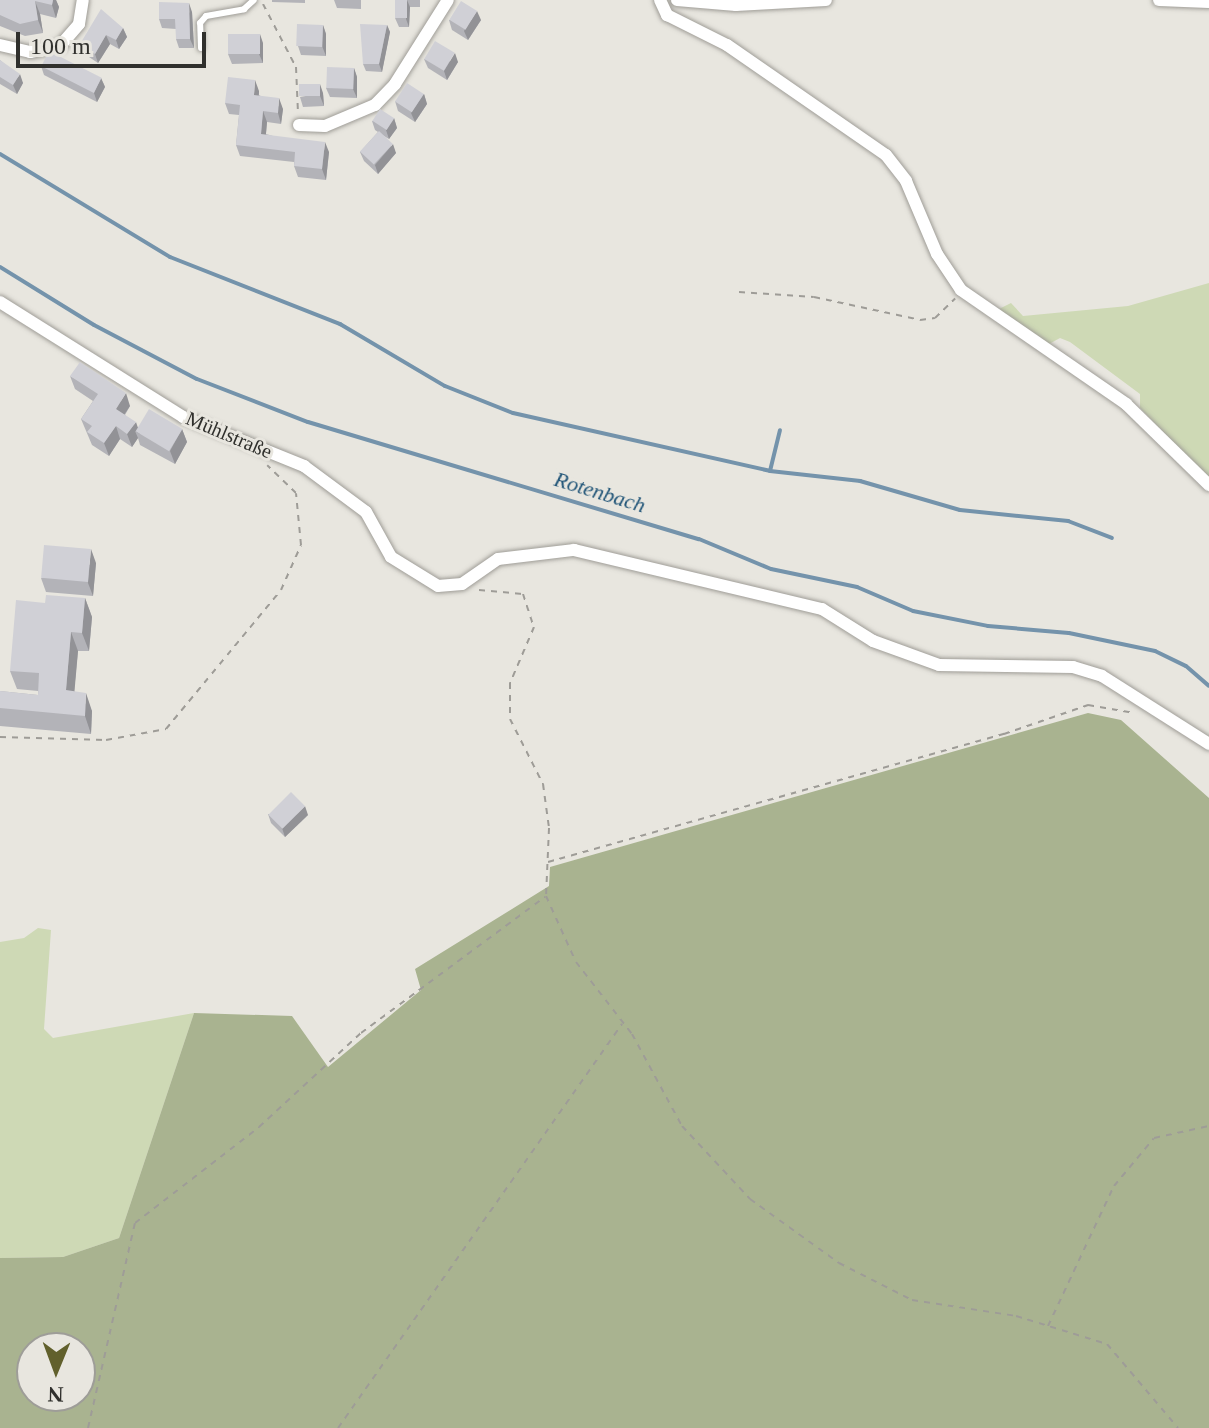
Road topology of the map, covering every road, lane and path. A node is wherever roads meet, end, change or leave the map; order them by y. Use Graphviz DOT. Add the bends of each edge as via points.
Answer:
graph roads {
  1 [pos="83,0"];
  2 [pos="254,0"];
  3 [pos="264,0"];
  4 [pos="448,0"];
  5 [pos="660,0"];
  6 [pos="677,0"];
  7 [pos="826,0"];
  8 [pos="1159,0"];
  9 [pos="1209,2"];
  10 [pos="0,45"];
  11 [pos="201,48"];
  12 [pos="299,125"];
  13 [pos="961,290"];
  14 [pos="739,292"];
  15 [pos="0,302"];
  16 [pos="264,462"];
  17 [pos="1209,485"];
  18 [pos="466,589"];
  19 [pos="1157,714"];
  20 [pos="0,737"];
  21 [pos="1209,744"];
  22 [pos="546,862"];
  23 [pos="546,896"];
  24 [pos="623,1023"];
  25 [pos="1209,1126"];
  26 [pos="1048,1326"];
  27 [pos="88,1428"];
  28 [pos="338,1428"];
  29 [pos="1178,1428"];
  1 -- 10 [label="street" via="79,24 60,46 30,52"];
  2 -- 11 [label="lane" via="244,9 206,16 200,23"];
  3 -- 12 [label="path" via="263,11 296,67"];
  4 -- 12 [label="street" via="395,84 375,105 325,126"];
  5 -- 13 [label="street" via="667,15 727,45 886,155 906,181 937,254"];
  6 -- 7 [label="street" via="736,5"];
  8 -- 9 [label="street"];
  13 -- 14 [label="path" via="948,311 920,320 814,297"];
  13 -- 17 [label="street" via="1126,404"];
  15 -- 19 [label="street, Mühlstraße" via="183,417 304,466 366,512 391,557 438,586 462,584 498,559 574,550 822,609 873,641 939,665 1073,667 1102,676"];
  16 -- 20 [label="path" via="296,493 301,545 281,590 166,729 106,740"];
  18 -- 22 [label="path" via="523,594 534,627 510,683 510,719 543,784"];
  19 -- 21 [label="street"];
  19 -- 22 [label="path" via="1088,705 976,742"];
  22 -- 23 [label="path"];
  23 -- 24 [label="path" via="576,962"];
  23 -- 27 [label="path" via="373,1023 259,1127 135,1223"];
  24 -- 26 [label="path" via="682,1126 750,1199 839,1263 912,1300"];
  24 -- 28 [label="path"];
  25 -- 26 [label="path" via="1154,1138 1114,1186"];
  26 -- 29 [label="path" via="1107,1344"];
}
